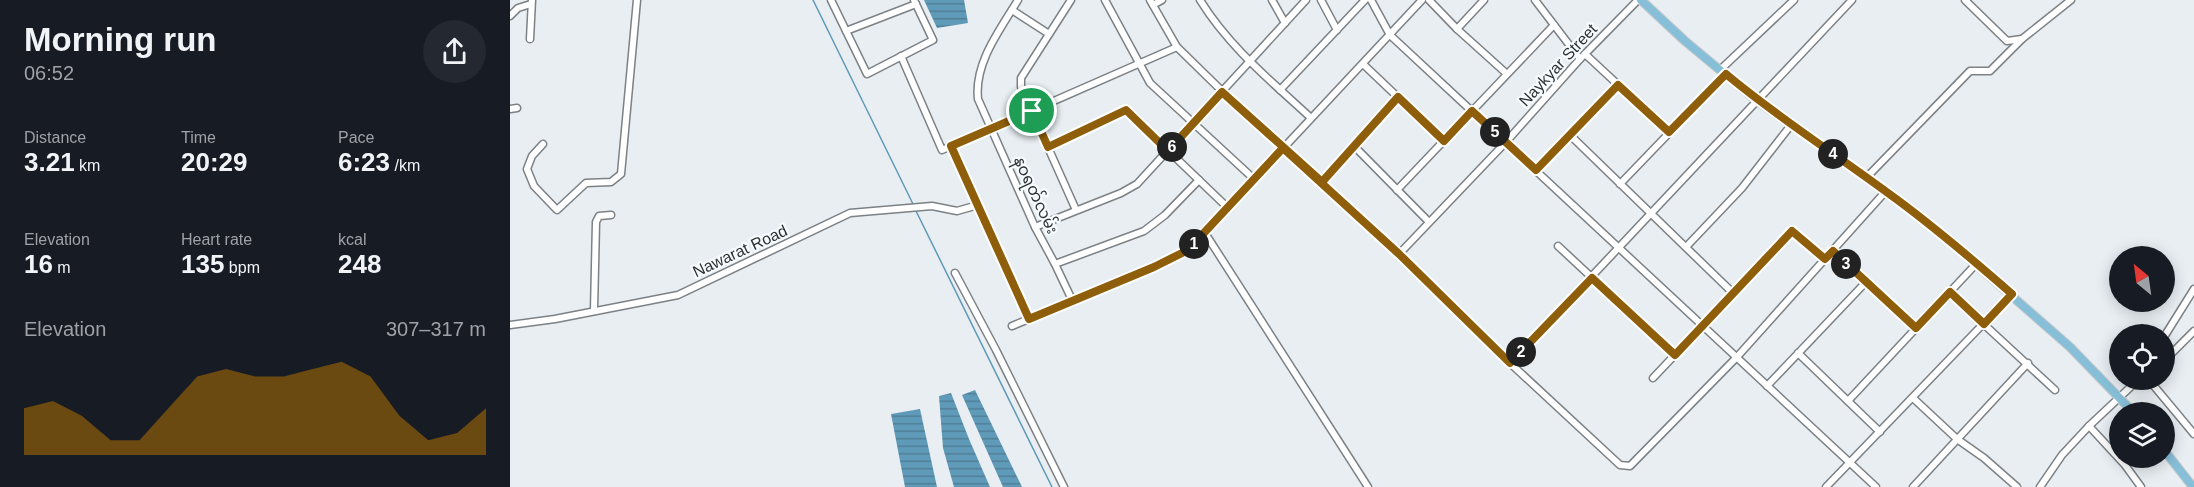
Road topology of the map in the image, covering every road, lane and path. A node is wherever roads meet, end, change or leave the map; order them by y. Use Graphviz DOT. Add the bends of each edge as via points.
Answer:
graph roads {
  1 [pos="637,0"];
  2 [pos="831,0"];
  3 [pos="1018,0"];
  4 [pos="1071,0"];
  5 [pos="1105,0"];
  6 [pos="1162,0"];
  7 [pos="1200,0"];
  8 [pos="1272,0"];
  9 [pos="1306,0"];
  10 [pos="1321,0"];
  11 [pos="1365,0"];
  12 [pos="1371,0"];
  13 [pos="1422,0"];
  14 [pos="1430,0"];
  15 [pos="1484,0"];
  16 [pos="1535,0"];
  17 [pos="1639,0"];
  18 [pos="1794,0"];
  19 [pos="1852,0"];
  20 [pos="1965,0"];
  21 [pos="2071,0"];
  22 [pos="532,2"];
  23 [pos="915,2"];
  24 [pos="1152,3"];
  25 [pos="1012,10"];
  26 [pos="510,16"];
  27 [pos="1284,23"];
  28 [pos="1554,25"];
  29 [pos="1456,29"];
  30 [pos="1337,30"];
  31 [pos="846,31"];
  32 [pos="1049,34"];
  33 [pos="1390,35"];
  34 [pos="530,39"];
  35 [pos="2022,39"];
  36 [pos="1177,47"];
  37 [pos="901,56"];
  38 [pos="1582,56"];
  39 [pos="1250,62"];
  40 [pos="1141,64"];
  41 [pos="1362,64"];
  42 [pos="1723,72"];
  43 [pos="1507,74"];
  44 [pos="1618,85"];
  45 [pos="1280,90"];
  46 [pos="1222,92"];
  47 [pos="1398,97"];
  48 [pos="1757,100"];
  49 [pos="1032,111"];
  50 [pos="1472,111"];
  51 [pos="1311,118"];
  52 [pos="1193,122"];
  53 [pos="1791,125"];
  54 [pos="991,129"];
  55 [pos="1669,132"];
  56 [pos="1569,135"];
  57 [pos="1444,141"];
  58 [pos="1506,142"];
  59 [pos="543,144"];
  60 [pos="951,146"];
  61 [pos="1354,146"];
  62 [pos="1048,147"];
  63 [pos="1283,148"];
  64 [pos="1168,151"];
  65 [pos="1536,170"];
  66 [pos="1866,178"];
  67 [pos="1254,179"];
  68 [pos="1199,180"];
  69 [pos="1322,182"];
  70 [pos="1620,184"];
  71 [pos="1398,190"];
  72 [pos="1886,191"];
  73 [pos="978,205"];
  74 [pos="1227,207"];
  75 [pos="1076,210"];
  76 [pos="611,214"];
  77 [pos="1652,214"];
  78 [pos="1429,222"];
  79 [pos="1035,227"];
  80 [pos="1205,233"];
  81 [pos="1558,246"];
  82 [pos="1686,247"];
  83 [pos="1620,248"];
  84 [pos="1833,251"];
  85 [pos="1399,254"];
  86 [pos="1825,259"];
  87 [pos="1977,263"];
  88 [pos="1055,264"];
  89 [pos="955,273"];
  90 [pos="1592,278"];
  91 [pos="1866,282"];
  92 [pos="2194,289"];
  93 [pos="1950,292"];
  94 [pos="1734,294"];
  95 [pos="2012,294"];
  96 [pos="1073,302"];
  97 [pos="594,311"];
  98 [pos="1029,319"];
  99 [pos="1984,324"];
  100 [pos="2172,324"];
  101 [pos="510,325"];
  102 [pos="1012,326"];
  103 [pos="1703,326"];
  104 [pos="1916,328"];
  105 [pos="2194,333"];
  106 [pos="2175,351"];
  107 [pos="1798,353"];
  108 [pos="1675,355"];
  109 [pos="1737,357"];
  110 [pos="1510,363"];
  111 [pos="2028,363"];
  112 [pos="1653,378"];
  113 [pos="1767,386"];
  114 [pos="2055,390"];
  115 [pos="2126,390"];
  116 [pos="2157,390"];
  117 [pos="2119,396"];
  118 [pos="1913,398"];
  119 [pos="1848,401"];
  120 [pos="2124,402"];
  121 [pos="2089,426"];
  122 [pos="1880,432"];
  123 [pos="2194,434"];
  124 [pos="1957,439"];
  125 [pos="1850,463"];
  126 [pos="2175,464"];
  127 [pos="1064,487"];
  128 [pos="1368,487"];
  129 [pos="1826,487"];
  130 [pos="1876,487"];
  131 [pos="1913,487"];
  132 [pos="2017,487"];
  133 [pos="2040,487"];
  134 [pos="2142,487"];
  135 [pos="2193,487"];
  1 -- 59 [label="street" via="621,174 611,182 586,183 556,210 534,186 527,169"];
  2 -- 31 [label="street"];
  3 -- 25 [label="street, နဝရတ်လမ်း"];
  4 -- 32 [label="street"];
  5 -- 40 [label="street"];
  6 -- 24 [label="street"];
  7 -- 39 [label="street" via="1215,25"];
  8 -- 27 [label="street"];
  9 -- 27 [label="street"];
  10 -- 30 [label="street"];
  11 -- 30 [label="street"];
  12 -- 33 [label="street"];
  13 -- 33 [label="street"];
  14 -- 29 [label="street"];
  15 -- 29 [label="street"];
  16 -- 28 [label="street"];
  17 -- 38 [label="street, Naykyar Street"];
  17 -- 42 [label="main road"];
  18 -- 42 [label="street"];
  19 -- 48 [label="street"];
  20 -- 35 [label="street" via="2007,41"];
  21 -- 35 [label="street"];
  22 -- 26 [label="street"];
  22 -- 34 [label="street"];
  23 -- 31 [label="street"];
  23 -- 37 [label="street" via="933,40"];
  24 -- 36 [label="street"];
  25 -- 32 [label="street"];
  25 -- 54 [label="street, နဝရတ်လမ်း" via="981,66 976,84"];
  27 -- 39 [label="street"];
  28 -- 38 [label="street"];
  28 -- 43 [label="street"];
  29 -- 43 [label="street"];
  30 -- 45 [label="street"];
  31 -- 37 [label="street" via="867,74"];
  32 -- 49 [label="street" via="1022,78 1021,87"];
  33 -- 41 [label="street"];
  33 -- 50 [label="street"];
  35 -- 66 [label="street" via="1990,71 1970,71"];
  36 -- 40 [label="street"];
  36 -- 46 [label="street"];
  37 -- 60 [label="street" via="942,150"];
  38 -- 44 [label="street"];
  38 -- 58 [label="street, Naykyar Street"];
  39 -- 45 [label="street"];
  39 -- 46 [label="street"];
  40 -- 49 [label="street"];
  40 -- 52 [label="street" via="1150,83"];
  41 -- 47 [label="street"];
  41 -- 51 [label="street"];
  42 -- 48 [label="main road"];
  42 -- 55 [label="street"];
  43 -- 50 [label="street"];
  44 -- 55 [label="street"];
  44 -- 56 [label="street"];
  45 -- 51 [label="street"];
  46 -- 52 [label="street"];
  46 -- 63 [label="street"];
  47 -- 57 [label="street"];
  47 -- 61 [label="street"];
  48 -- 53 [label="main road"];
  48 -- 77 [label="street"];
  49 -- 54 [label="street"];
  49 -- 62 [label="street"];
  50 -- 57 [label="street"];
  50 -- 58 [label="street"];
  51 -- 63 [label="street"];
  52 -- 64 [label="street"];
  52 -- 67 [label="street"];
  53 -- 66 [label="main road"];
  53 -- 82 [label="street" via="1742,188"];
  54 -- 60 [label="street"];
  54 -- 79 [label="street, နဝရတ်လမ်း"];
  55 -- 70 [label="street"];
  56 -- 65 [label="street"];
  56 -- 70 [label="street"];
  57 -- 71 [label="street"];
  58 -- 65 [label="street"];
  58 -- 78 [label="street, Naykyar Street"];
  60 -- 73 [label="street"];
  61 -- 69 [label="street"];
  61 -- 71 [label="street"];
  62 -- 64 [label="street" via="1126,110"];
  62 -- 75 [label="street"];
  63 -- 67 [label="street"];
  63 -- 69 [label="street"];
  64 -- 68 [label="street"];
  64 -- 75 [label="street" via="1137,184"];
  65 -- 83 [label="street"];
  66 -- 72 [label="main road"];
  67 -- 74 [label="street"];
  68 -- 74 [label="street"];
  68 -- 88 [label="street" via="1144,231"];
  69 -- 85 [label="street"];
  70 -- 77 [label="street"];
  71 -- 78 [label="street"];
  72 -- 84 [label="street"];
  72 -- 87 [label="main road"];
  73 -- 97 [label="street, Nawarat Road" via="957,211 932,206 850,213 678,295"];
  73 -- 98 [label="street"];
  74 -- 80 [label="street"];
  75 -- 79 [label="street"];
  76 -- 97 [label="street" via="598,216 596,222"];
  77 -- 82 [label="street"];
  77 -- 83 [label="street"];
  78 -- 85 [label="street, Naykyar Street"];
  79 -- 88 [label="street, နဝရတ်လမ်း"];
  80 -- 96 [label="street" via="1173,258"];
  80 -- 128 [label="street"];
  81 -- 90 [label="street"];
  82 -- 94 [label="street"];
  83 -- 90 [label="street"];
  83 -- 103 [label="street"];
  84 -- 86 [label="street"];
  84 -- 91 [label="street"];
  85 -- 110 [label="street"];
  86 -- 94 [label="street" via="1792,231"];
  86 -- 109 [label="street"];
  87 -- 93 [label="street"];
  87 -- 95 [label="main road"];
  88 -- 96 [label="street, နဝရတ်လမ်း"];
  89 -- 127 [label="street"];
  90 -- 108 [label="street"];
  90 -- 110 [label="street"];
  91 -- 104 [label="street"];
  91 -- 107 [label="street"];
  92 -- 100 [label="street"];
  93 -- 99 [label="street"];
  93 -- 104 [label="street"];
  94 -- 103 [label="street"];
  95 -- 99 [label="street"];
  95 -- 117 [label="main road"];
  96 -- 98 [label="street"];
  97 -- 101 [label="street, Nawarat Road"];
  98 -- 102 [label="street"];
  99 -- 111 [label="street"];
  99 -- 118 [label="street"];
  103 -- 108 [label="street"];
  103 -- 109 [label="street"];
  104 -- 119 [label="street"];
  105 -- 106 [label="street"];
  107 -- 113 [label="street"];
  107 -- 119 [label="street"];
  108 -- 112 [label="street"];
  109 -- 110 [label="street" via="1630,466 1620,465"];
  109 -- 113 [label="street"];
  111 -- 114 [label="street"];
  111 -- 124 [label="street"];
  113 -- 125 [label="street"];
  115 -- 117 [label="street"];
  116 -- 123 [label="street"];
  117 -- 120 [label="main road"];
  117 -- 121 [label="street"];
  118 -- 122 [label="street"];
  118 -- 124 [label="street"];
  119 -- 122 [label="street"];
  121 -- 133 [label="street"];
  121 -- 134 [label="street"];
  122 -- 125 [label="street"];
  124 -- 131 [label="street"];
  124 -- 132 [label="street"];
  125 -- 129 [label="street"];
  125 -- 130 [label="street"];
  126 -- 135 [label="main road"];
}
